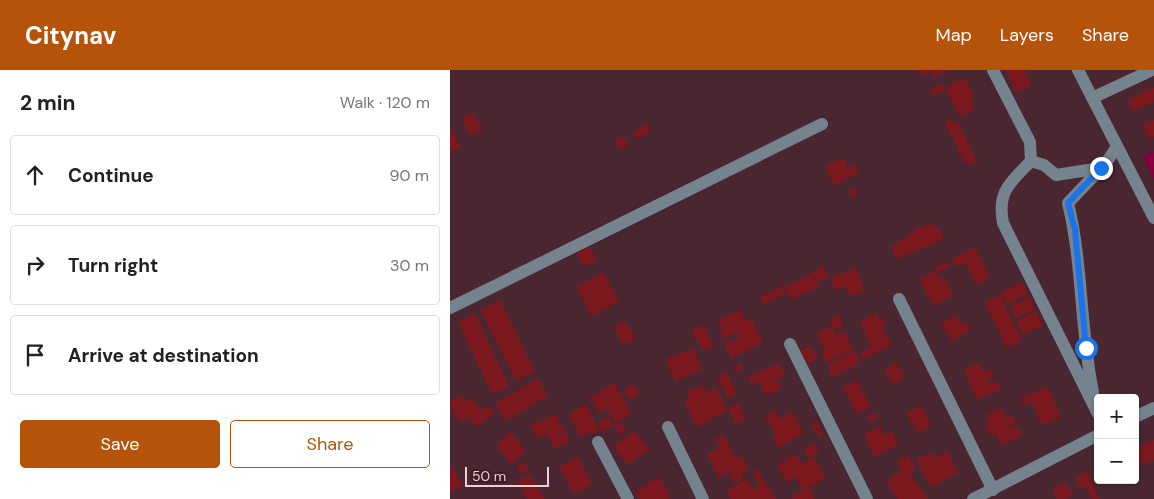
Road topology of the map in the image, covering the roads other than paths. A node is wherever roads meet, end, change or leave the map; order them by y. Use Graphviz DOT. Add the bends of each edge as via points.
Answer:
graph roads {
  1 [pos="993,70"];
  2 [pos="1078,70"];
  3 [pos="1152,70"];
  4 [pos="1092,98"];
  5 [pos="822,124"];
  6 [pos="1116,148"];
  7 [pos="1031,161"];
  8 [pos="1101,168"];
  9 [pos="1154,218"];
  10 [pos="899,299"];
  11 [pos="450,308"];
  12 [pos="790,344"];
  13 [pos="1095,394"];
  14 [pos="1094,404"];
  15 [pos="1154,408"];
  16 [pos="1139,415"];
  17 [pos="668,427"];
  18 [pos="1094,437"];
  19 [pos="598,442"];
  20 [pos="993,490"];
  21 [pos="628,499"];
  22 [pos="704,499"];
  23 [pos="867,499"];
  24 [pos="973,499"];
  1 -- 7 [label="street" via="1030,142"];
  2 -- 4 [label="street"];
  3 -- 4 [label="street"];
  4 -- 6 [label="street"];
  5 -- 11 [label="street"];
  6 -- 8 [label="street"];
  6 -- 9 [label="street"];
  7 -- 8 [label="street" via="1044,165 1056,175"];
  7 -- 14 [label="street" via="1004,189 1000,207 1003,223"];
  8 -- 13 [label="street" via="1068,203 1075,230 1079,290"];
  10 -- 20 [label="street"];
  12 -- 23 [label="street"];
  15 -- 16 [label="street"];
  17 -- 22 [label="street"];
  18 -- 20 [label="street"];
  19 -- 21 [label="street"];
  20 -- 24 [label="street"];
}
